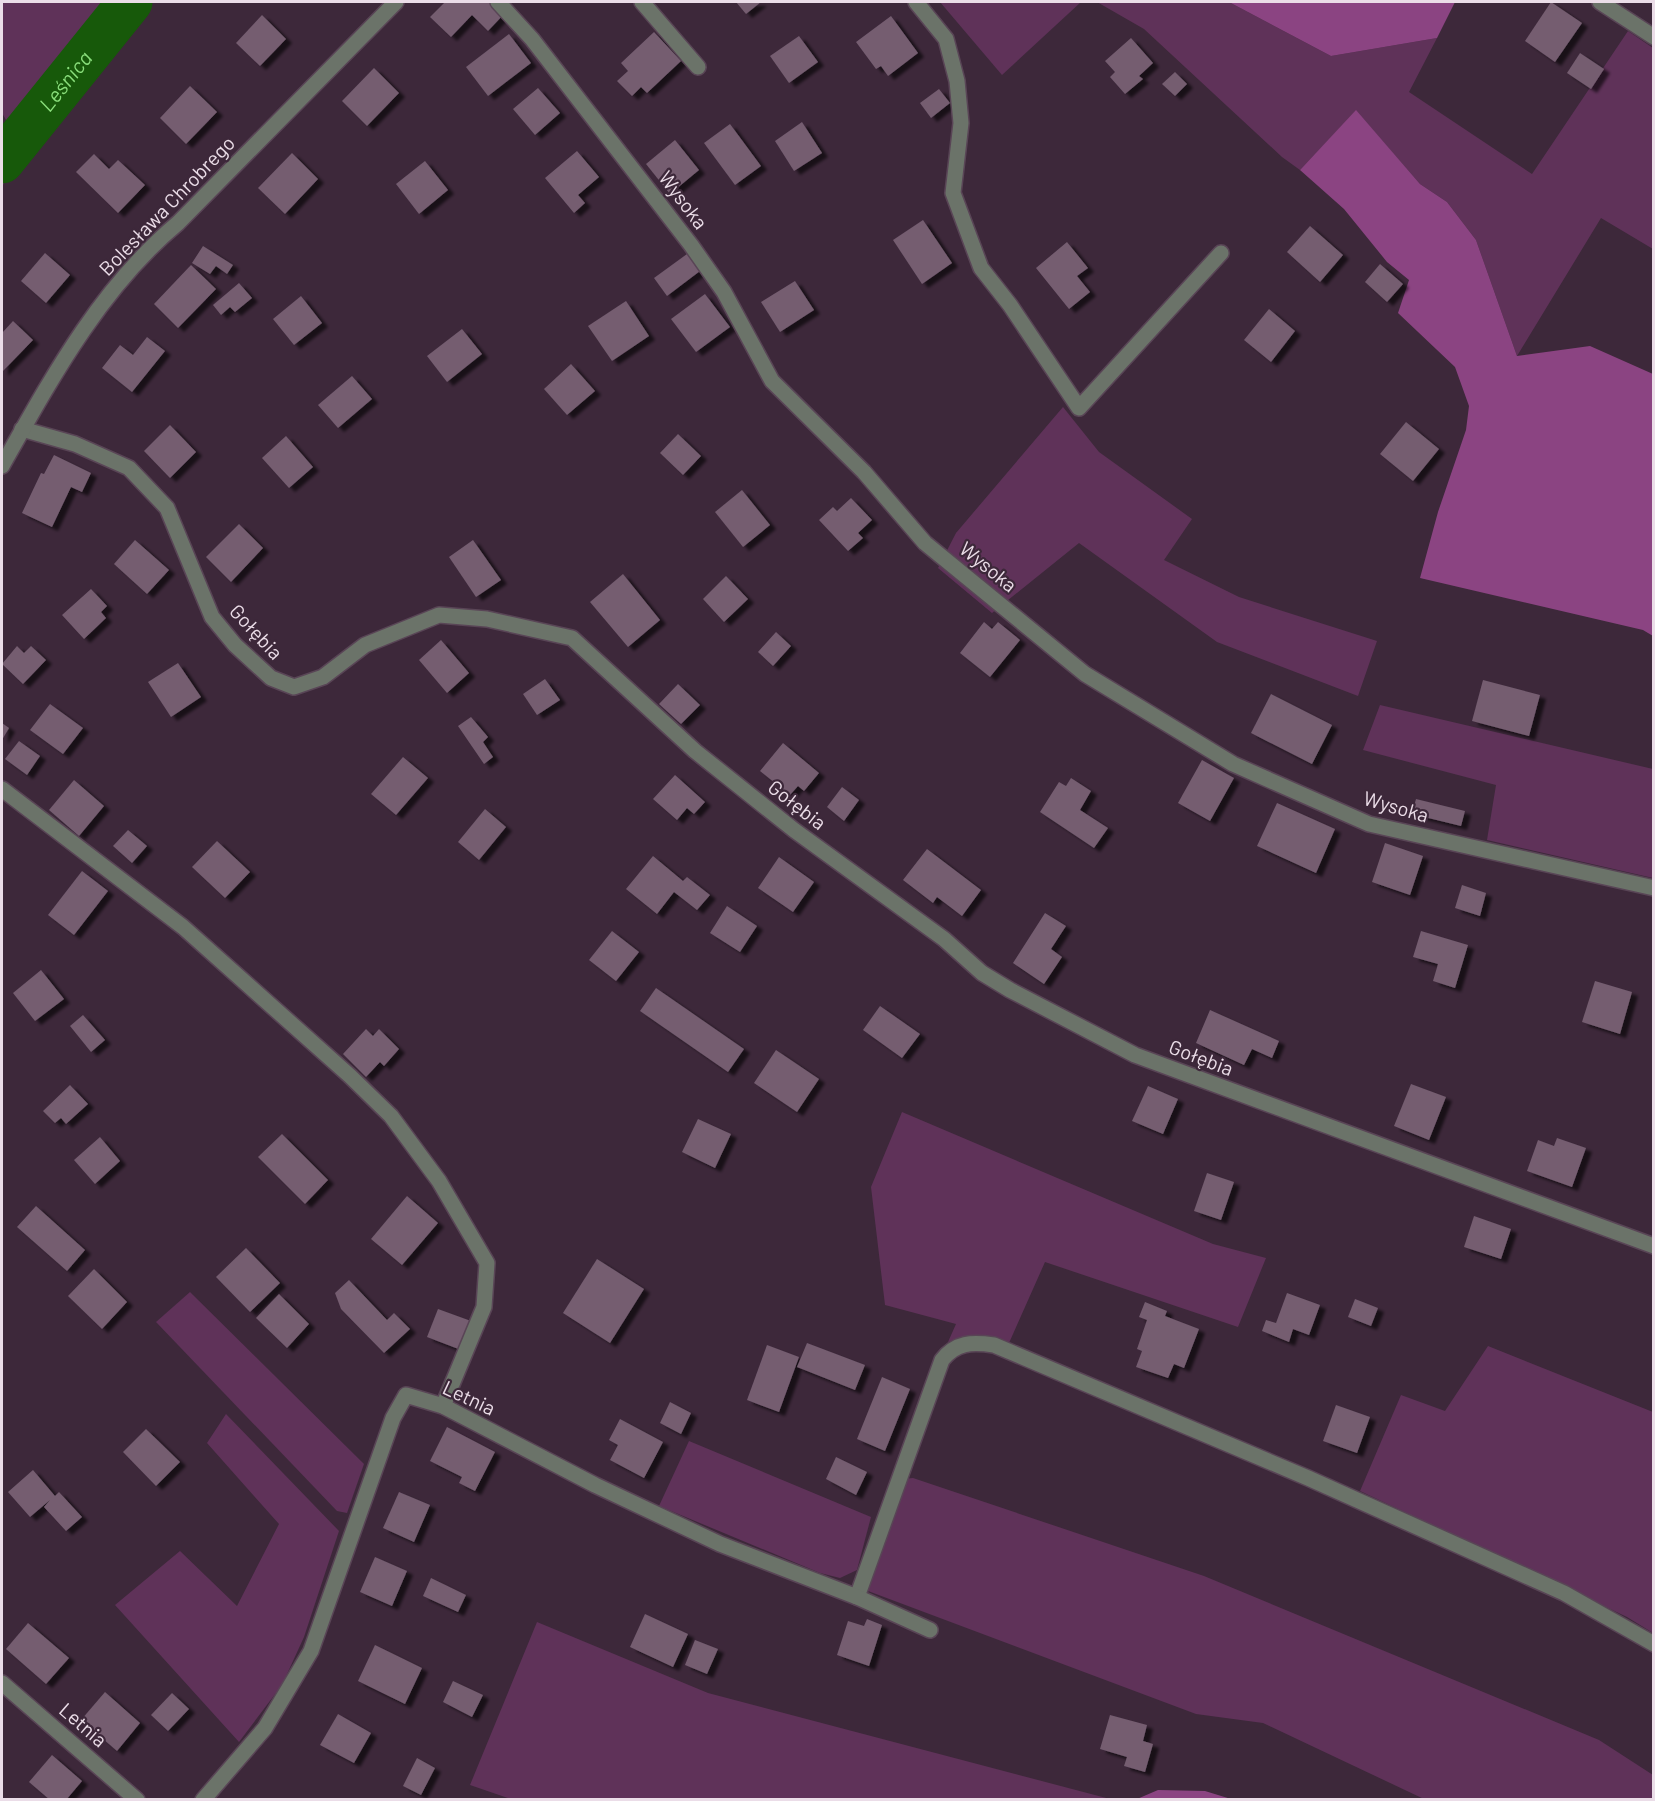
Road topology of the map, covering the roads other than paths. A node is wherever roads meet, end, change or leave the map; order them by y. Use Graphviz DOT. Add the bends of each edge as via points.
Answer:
graph roads {
  1 [pos="396,2"];
  2 [pos="498,2"];
  3 [pos="642,2"];
  4 [pos="916,2"];
  5 [pos="1600,2"];
  6 [pos="1653,36"];
  7 [pos="698,67"];
  8 [pos="1221,253"];
  9 [pos="22,429"];
  10 [pos="2,466"];
  11 [pos="2,789"];
  12 [pos="1653,888"];
  13 [pos="1653,1246"];
  14 [pos="443,1406"];
  15 [pos="857,1597"];
  16 [pos="930,1630"];
  17 [pos="1653,1644"];
  18 [pos="2,1683"];
  19 [pos="137,1800"];
  20 [pos="202,1800"];
  1 -- 9 [label="street, Bolesława Chrobrego" via="160,238 93,316"];
  2 -- 12 [label="street, Wysoka" via="532,39 691,245 724,292 772,381 864,472 925,543 1085,674 1233,764 1369,824"];
  3 -- 7 [label="street"];
  4 -- 8 [label="street" via="946,39 957,81 961,123 953,193 981,268 1079,408"];
  5 -- 6 [label="street"];
  9 -- 10 [label="street, Bolesława Chrobrego"];
  9 -- 13 [label="street, Gołębia" via="75,444 129,468 167,508 212,617 271,678 294,687 323,677 365,645 439,615 487,619 572,638 695,751 794,830 944,939 982,973 1010,990 1135,1055"];
  11 -- 14 [label="street" via="183,927 350,1076 391,1116 440,1181 487,1263 484,1307"];
  14 -- 15 [label="street, Letnia" via="652,1513"];
  14 -- 20 [label="street, Letnia" via="406,1395 377,1463 311,1651 265,1728"];
  15 -- 16 [label="street, Letnia"];
  15 -- 17 [label="street" via="942,1360 958,1345 981,1343 1308,1478 1564,1593"];
  18 -- 19 [label="street, Letnia"];
}
